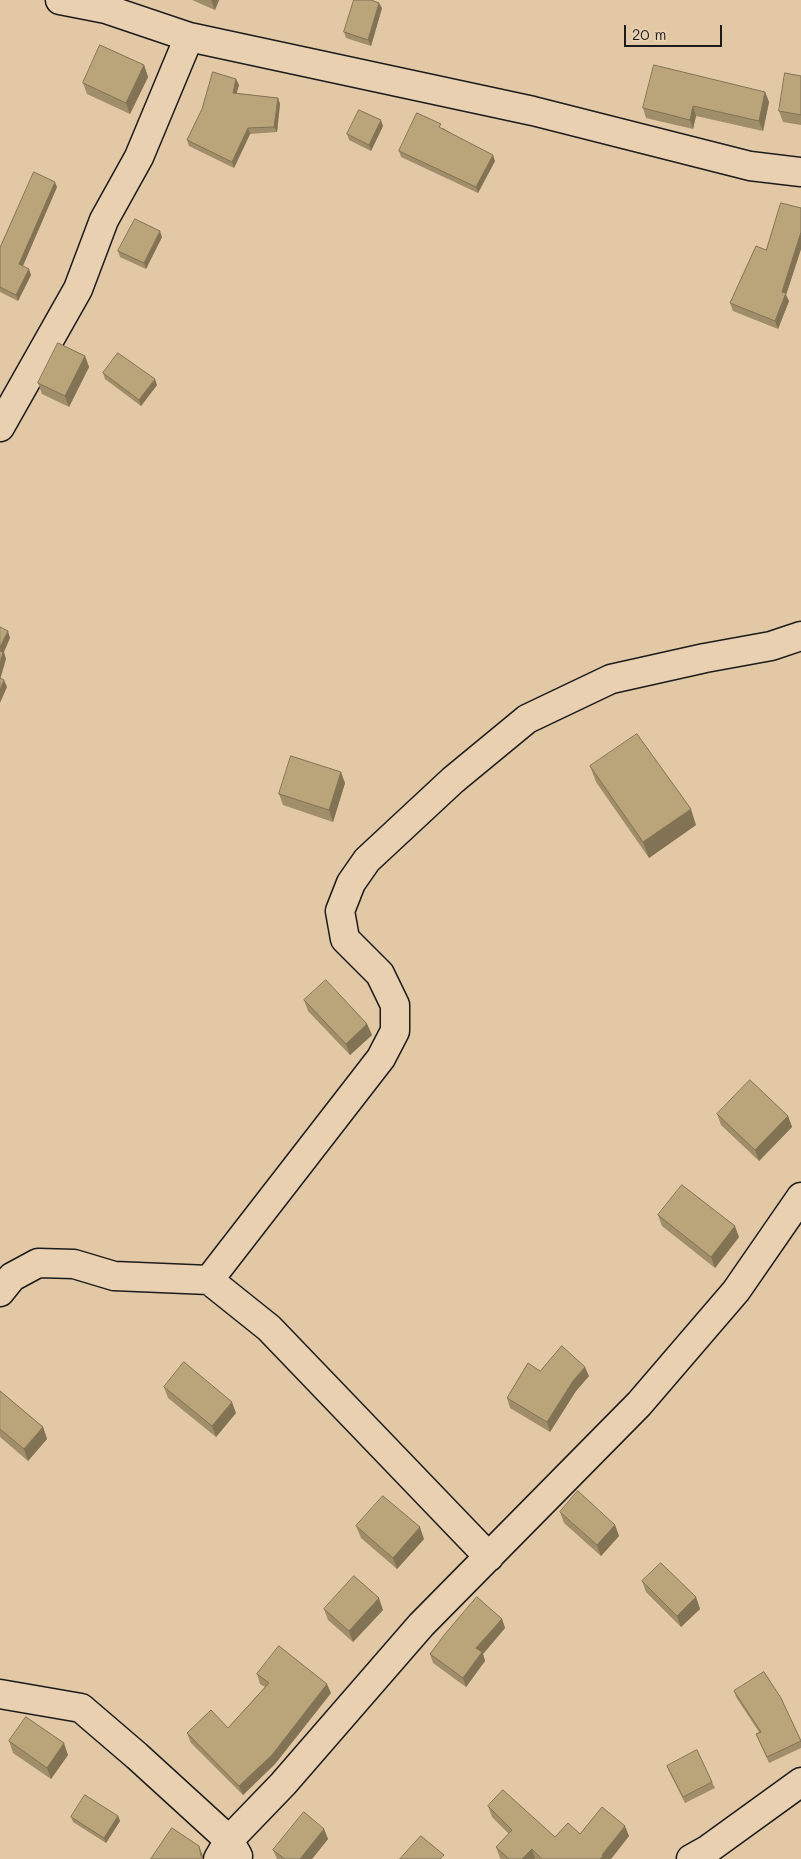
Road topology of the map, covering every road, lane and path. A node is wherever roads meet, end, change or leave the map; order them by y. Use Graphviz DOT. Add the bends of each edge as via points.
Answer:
graph roads {
  1 [pos="60,0"];
  2 [pos="188,38"];
  3 [pos="801,172"];
  4 [pos="0,427"];
  5 [pos="801,636"];
  6 [pos="801,1197"];
  7 [pos="209,1280"];
  8 [pos="0,1292"];
  9 [pos="489,1557"];
  10 [pos="0,1694"];
  11 [pos="801,1782"];
  12 [pos="229,1853"];
  13 [pos="691,1859"];
  1 -- 2 [label="street" via="106,9"];
  2 -- 3 [label="street" via="533,111 750,166"];
  2 -- 4 [label="street" via="140,157 104,220 78,289"];
  5 -- 7 [label="street" via="771,646 611,679 527,719 452,780 367,860 350,884 340,911 345,939 380,974 395,1005 395,1031 381,1058"];
  6 -- 9 [label="street" via="736,1291 658,1382"];
  7 -- 8 [label="street" via="114,1276 74,1264 38,1263 12,1277"];
  7 -- 9 [label="street" via="269,1328"];
  9 -- 12 [label="street" via="421,1625 283,1784"];
  10 -- 12 [label="street" via="81,1708 137,1756"];
  11 -- 13 [label="street"];
}
